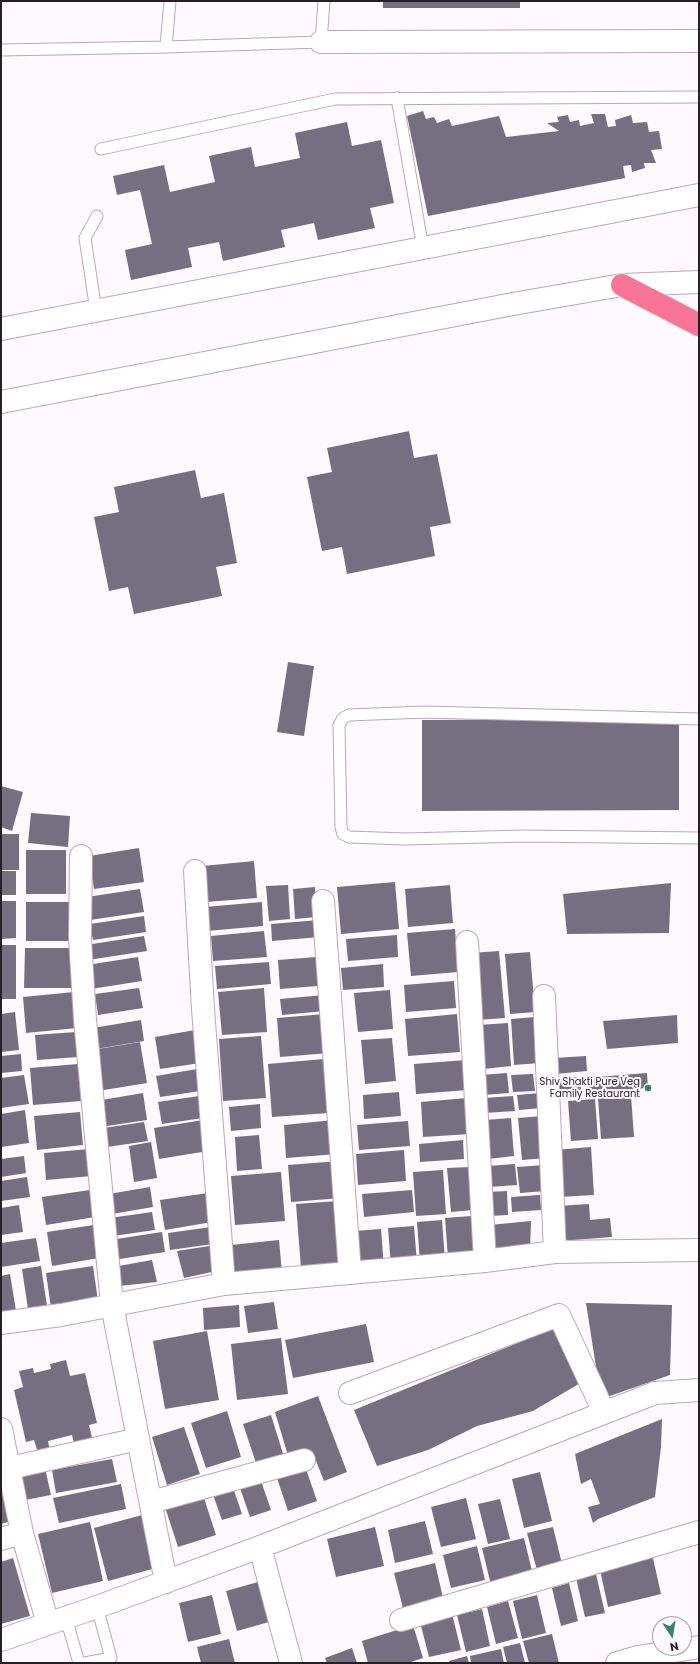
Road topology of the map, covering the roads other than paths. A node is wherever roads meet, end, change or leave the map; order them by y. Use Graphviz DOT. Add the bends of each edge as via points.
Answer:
graph roads {
  1 [pos="170,1"];
  2 [pos="324,1"];
  3 [pos="699,41"];
  4 [pos="321,42"];
  5 [pos="166,47"];
  6 [pos="1,50"];
  7 [pos="699,97"];
  8 [pos="397,98"];
  9 [pos="101,149"];
  10 [pos="699,196"];
  11 [pos="97,216"];
  12 [pos="423,249"];
  13 [pos="699,282"];
  14 [pos="622,285"];
  15 [pos="96,311"];
  16 [pos="699,325"];
  17 [pos="1,329"];
  18 [pos="1,402"];
  19 [pos="699,719"];
  20 [pos="699,838"];
  21 [pos="81,856"];
  22 [pos="195,871"];
  23 [pos="323,901"];
  24 [pos="467,942"];
  25 [pos="544,996"];
  26 [pos="699,1250"];
  27 [pos="555,1252"];
  28 [pos="485,1261"];
  29 [pos="350,1273"];
  30 [pos="224,1284"];
  31 [pos="112,1305"];
  32 [pos="1,1323"];
  33 [pos="699,1390"];
  34 [pos="350,1393"];
  35 [pos="604,1412"];
  36 [pos="1,1429"];
  37 [pos="138,1439"];
  38 [pos="304,1460"];
  39 [pos="5,1470"];
  40 [pos="151,1502"];
  41 [pos="699,1532"];
  42 [pos="22,1533"];
  43 [pos="1,1539"];
  44 [pos="260,1547"];
  45 [pos="166,1582"];
  46 [pos="97,1607"];
  47 [pos="401,1620"];
  48 [pos="57,1621"];
  49 [pos="1,1640"];
  50 [pos="699,1647"];
  51 [pos="79,1663"];
  52 [pos="85,1663"];
  53 [pos="291,1663"];
  54 [pos="617,1663"];
  1 -- 5 [label="lane"];
  2 -- 4 [label="lane"];
  3 -- 4 [label="street"];
  4 -- 5 [label="lane"];
  5 -- 6 [label="lane"];
  7 -- 8 [label="lane"];
  8 -- 9 [label="lane" via="335,99"];
  8 -- 12 [label="lane"];
  10 -- 12 [label="street"];
  11 -- 15 [label="lane" via="85,238"];
  12 -- 15 [label="street"];
  13 -- 14 [label="street"];
  14 -- 16 [label="highway"];
  14 -- 18 [label="street"];
  15 -- 17 [label="street"];
  19 -- 20 [label="lane" via="425,712 349,715 343,718 339,725 341,827 343,834 348,837"];
  21 -- 31 [label="street" via="80,938 85,1020"];
  22 -- 30 [label="street"];
  23 -- 29 [label="street"];
  24 -- 28 [label="street"];
  25 -- 27 [label="street"];
  26 -- 27 [label="street"];
  27 -- 28 [label="street"];
  28 -- 29 [label="street"];
  29 -- 30 [label="street"];
  30 -- 31 [label="street"];
  31 -- 32 [label="street"];
  31 -- 37 [label="street"];
  33 -- 35 [label="street" via="655,1392"];
  34 -- 35 [label="street" via="559,1315"];
  35 -- 44 [label="street"];
  36 -- 39 [label="street"];
  37 -- 39 [label="street"];
  37 -- 40 [label="street"];
  38 -- 40 [label="street"];
  39 -- 42 [label="street"];
  40 -- 45 [label="street"];
  41 -- 47 [label="street"];
  42 -- 43 [label="street"];
  42 -- 48 [label="street"];
  44 -- 45 [label="street"];
  44 -- 53 [label="street"];
  45 -- 46 [label="street"];
  46 -- 48 [label="street"];
  46 -- 52 [label="lane" via="111,1658"];
  48 -- 49 [label="street"];
  48 -- 51 [label="lane"];
  50 -- 54 [label="street"];
}
